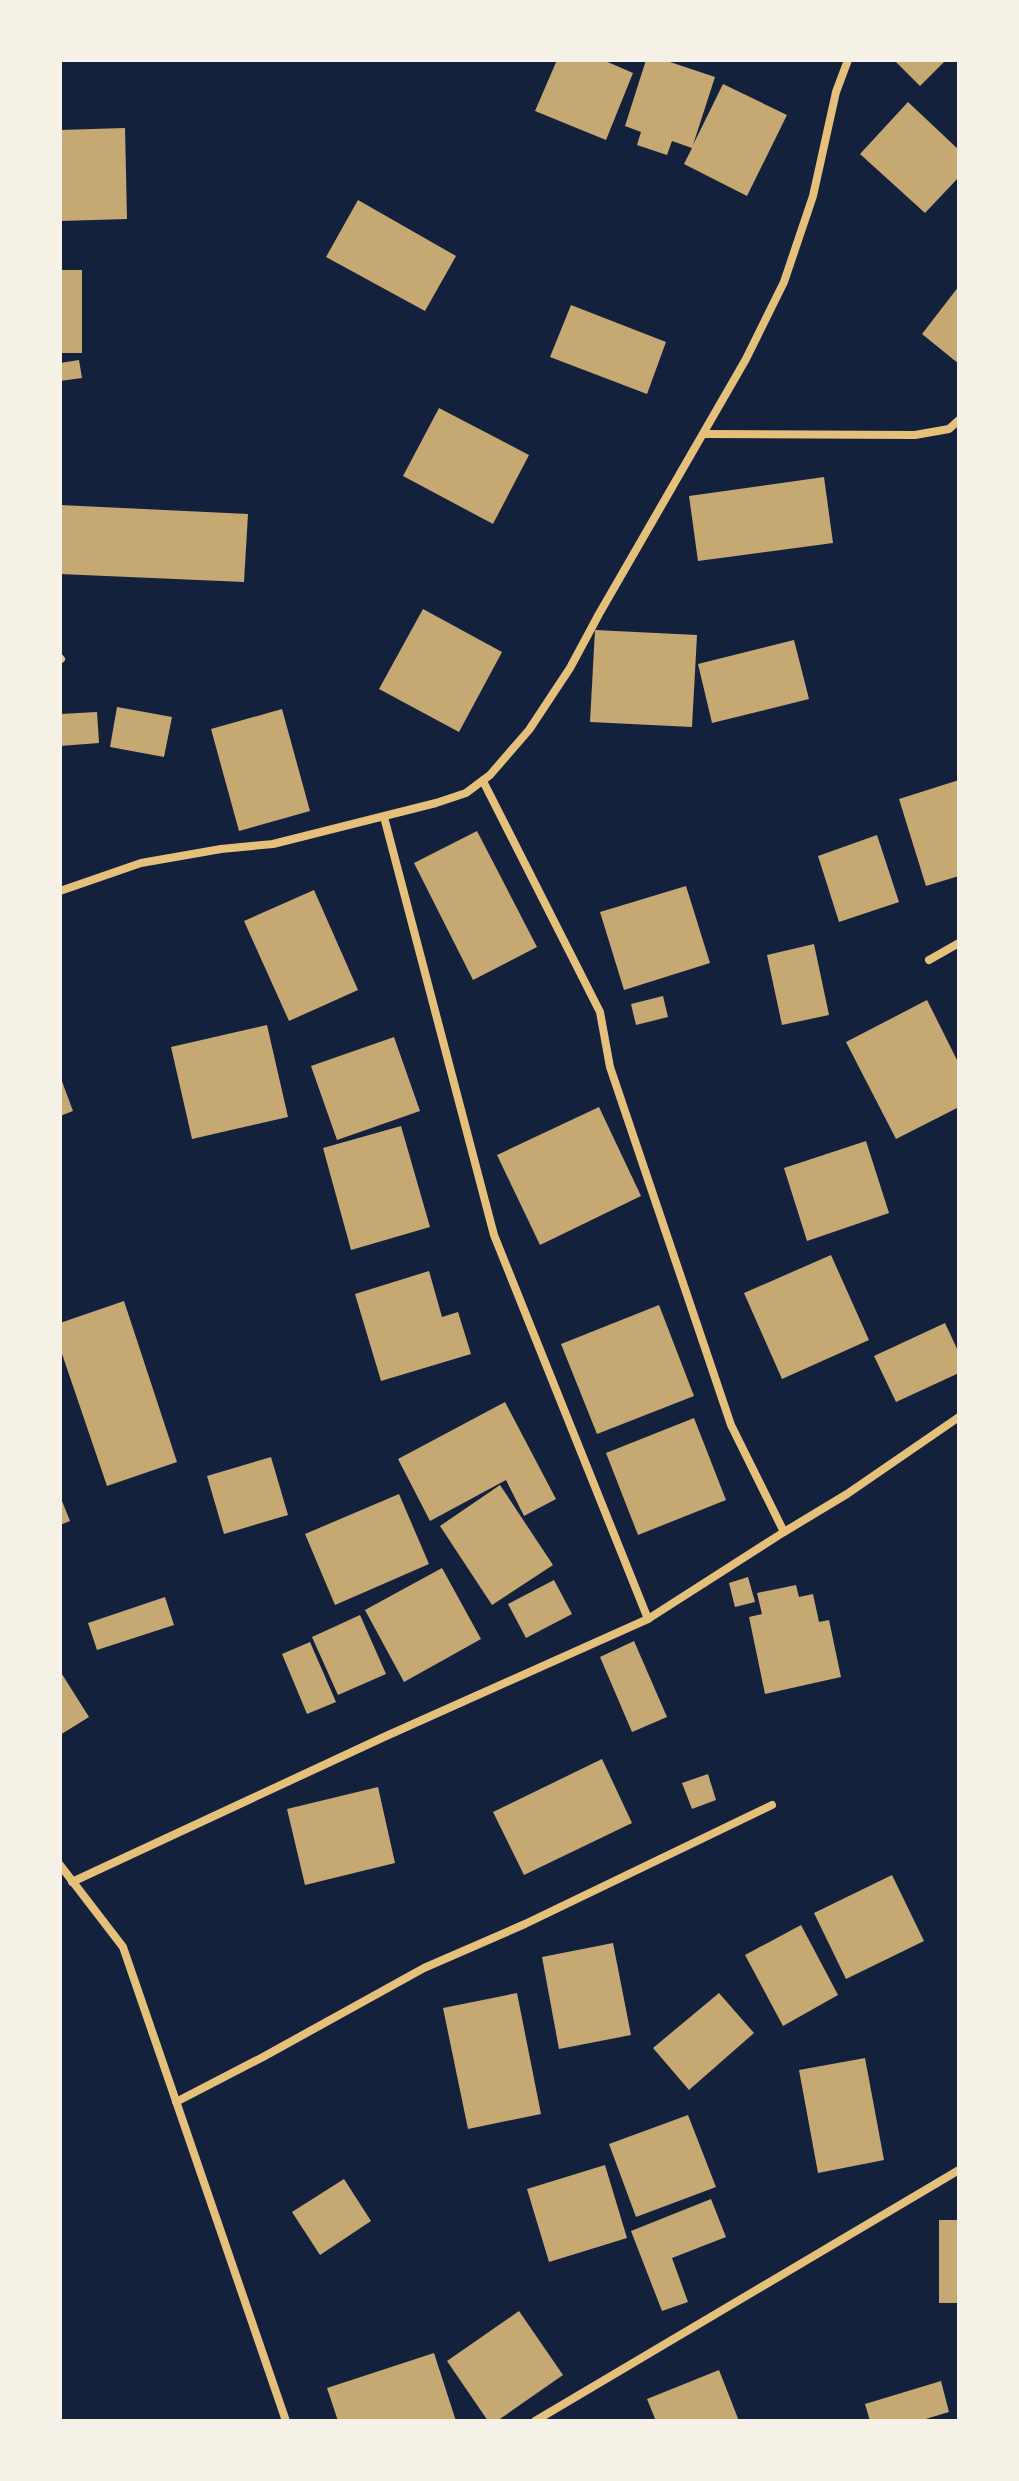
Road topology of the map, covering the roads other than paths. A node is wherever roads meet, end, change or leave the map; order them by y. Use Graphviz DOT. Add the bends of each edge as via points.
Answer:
graph roads {
  1 [pos="848,60"];
  2 [pos="959,420"];
  3 [pos="704,434"];
  4 [pos="483,781"];
  5 [pos="384,817"];
  6 [pos="60,891"];
  7 [pos="959,943"];
  8 [pos="929,960"];
  9 [pos="959,1417"];
  10 [pos="784,1532"];
  11 [pos="648,1619"];
  12 [pos="772,1805"];
  13 [pos="60,1865"];
  14 [pos="72,1882"];
  15 [pos="176,2102"];
  16 [pos="959,2170"];
  17 [pos="286,2421"];
  18 [pos="535,2421"];
  1 -- 3 [label="street" via="813,196 784,282"];
  2 -- 3 [label="street" via="949,429 915,435"];
  3 -- 4 [label="street" via="570,668 529,730"];
  4 -- 5 [label="street" via="466,793"];
  4 -- 10 [label="street" via="600,1012 610,1067 731,1425"];
  5 -- 6 [label="street" via="273,844 141,863"];
  5 -- 11 [label="street" via="494,1235"];
  7 -- 8 [label="street"];
  9 -- 10 [label="street"];
  10 -- 11 [label="street"];
  11 -- 14 [label="street"];
  12 -- 15 [label="street" via="424,1968"];
  13 -- 14 [label="street"];
  14 -- 15 [label="street" via="123,1947"];
  15 -- 17 [label="street"];
  16 -- 18 [label="street"];
}
